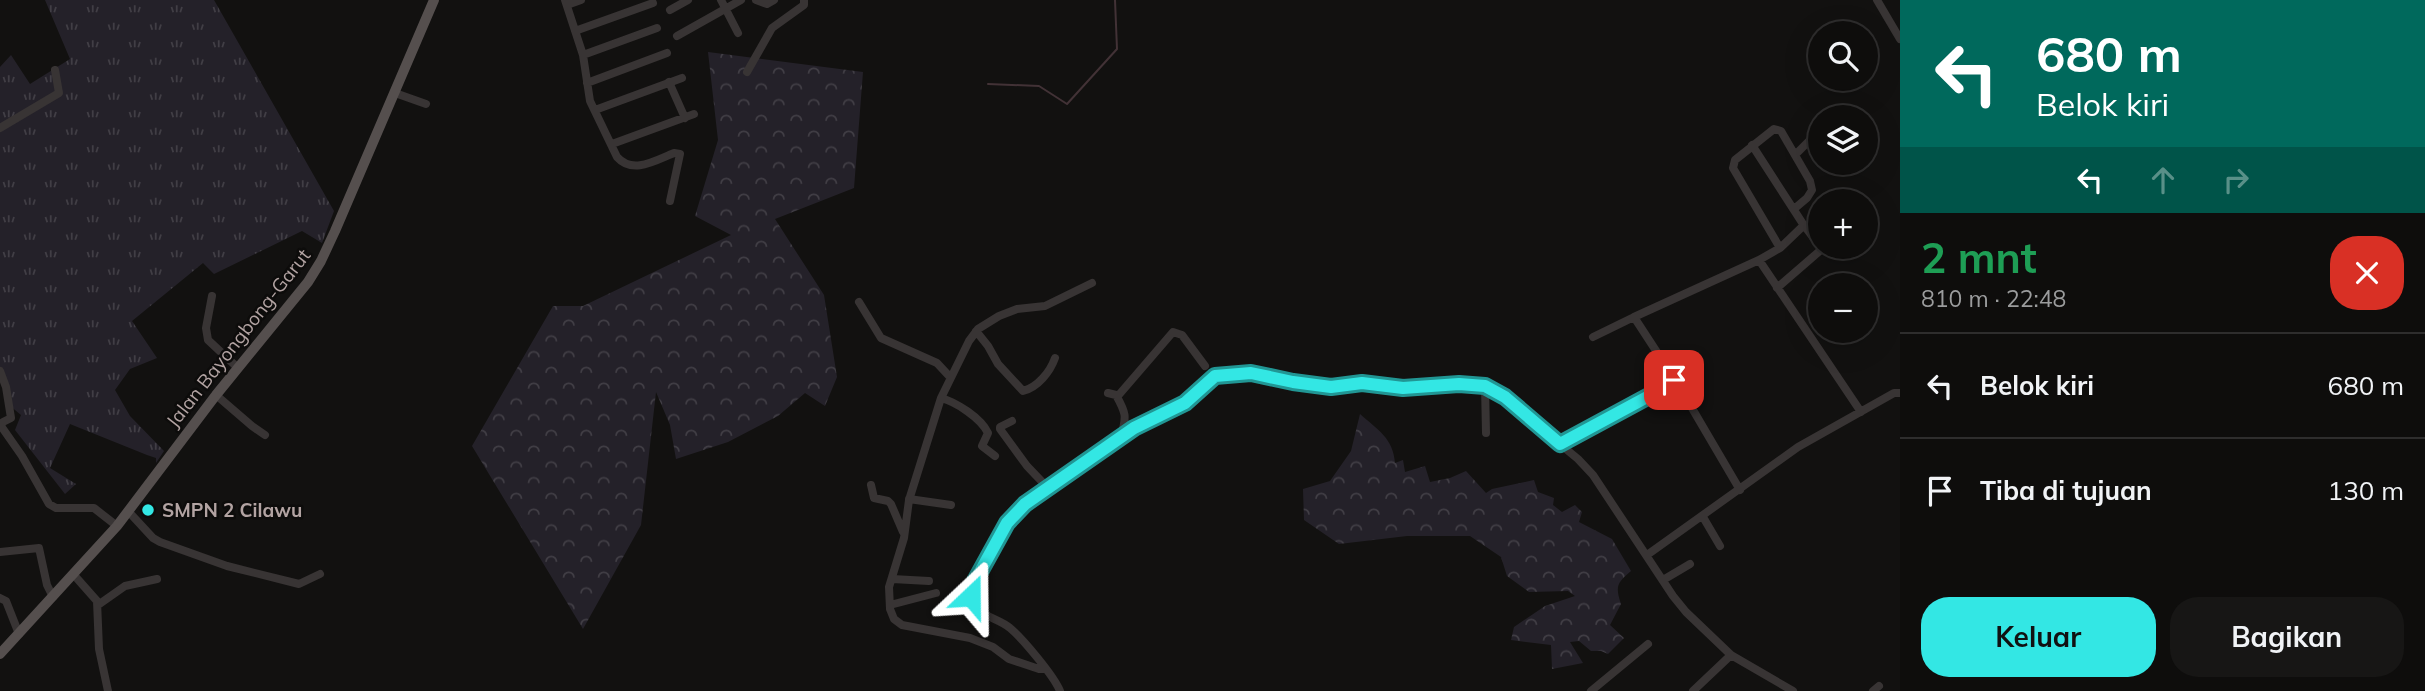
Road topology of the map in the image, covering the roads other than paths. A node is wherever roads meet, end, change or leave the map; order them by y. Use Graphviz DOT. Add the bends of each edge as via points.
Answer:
graph roads {
  1 [pos="434,0"];
  2 [pos="581,0"];
  3 [pos="688,0"];
  4 [pos="721,0"];
  5 [pos="741,0"];
  6 [pos="756,0"];
  7 [pos="774,0"];
  8 [pos="804,0"];
  9 [pos="1877,0"];
  10 [pos="566,2"];
  11 [pos="653,3"];
  12 [pos="726,9"];
  13 [pos="670,10"];
  14 [pos="657,28"];
  15 [pos="575,31"];
  16 [pos="738,33"];
  17 [pos="677,36"];
  18 [pos="1900,39"];
  19 [pos="667,53"];
  20 [pos="583,55"];
  21 [pos="55,70"];
  22 [pos="747,72"];
  23 [pos="682,78"];
  24 [pos="669,82"];
  25 [pos="587,83"];
  26 [pos="395,93"];
  27 [pos="426,104"];
  28 [pos="595,110"];
  29 [pos="694,114"];
  30 [pos="685,118"];
  31 [pos="0,128"];
  32 [pos="1808,142"];
  33 [pos="612,144"];
  34 [pos="1752,145"];
  35 [pos="1795,155"];
  36 [pos="670,201"];
  37 [pos="1794,209"];
  38 [pos="1802,224"];
  39 [pos="1780,248"];
  40 [pos="1759,260"];
  41 [pos="1092,283"];
  42 [pos="1777,288"];
  43 [pos="212,296"];
  44 [pos="859,302"];
  45 [pos="1634,317"];
  46 [pos="976,331"];
  47 [pos="1593,337"];
  48 [pos="1055,358"];
  49 [pos="1205,366"];
  50 [pos="238,368"];
  51 [pos="0,371"];
  52 [pos="950,377"];
  53 [pos="1677,383"];
  54 [pos="1485,386"];
  55 [pos="1108,393"];
  56 [pos="1900,393"];
  57 [pos="216,395"];
  58 [pos="1117,397"];
  59 [pos="945,399"];
  60 [pos="1861,412"];
  61 [pos="1012,421"];
  62 [pos="1486,433"];
  63 [pos="265,435"];
  64 [pos="1121,436"];
  65 [pos="1560,444"];
  66 [pos="995,456"];
  67 [pos="871,485"];
  68 [pos="1048,488"];
  69 [pos="1740,490"];
  70 [pos="913,500"];
  71 [pos="951,505"];
  72 [pos="128,510"];
  73 [pos="1703,517"];
  74 [pos="117,526"];
  75 [pos="904,535"];
  76 [pos="1720,546"];
  77 [pos="0,552"];
  78 [pos="1647,555"];
  79 [pos="1690,564"];
  80 [pos="320,574"];
  81 [pos="74,575"];
  82 [pos="157,579"];
  83 [pos="895,580"];
  84 [pos="1663,580"];
  85 [pos="929,581"];
  86 [pos="936,593"];
  87 [pos="53,597"];
  88 [pos="0,598"];
  89 [pos="892,605"];
  90 [pos="98,606"];
  91 [pos="19,634"];
  92 [pos="1648,644"];
  93 [pos="0,653"];
  94 [pos="1731,655"];
  95 [pos="1045,669"];
  96 [pos="108,691"];
  97 [pos="1060,691"];
  98 [pos="1591,691"];
  99 [pos="1693,691"];
  100 [pos="1793,691"];
  1 -- 26 [label="main road, Jalan Bayongbong-Garut"];
  2 -- 10 [label="street"];
  3 -- 13 [label="street"];
  4 -- 12 [label="street"];
  5 -- 12 [label="street"];
  6 -- 7 [label="street" via="767,4"];
  8 -- 22 [label="street" via="804,5 772,28"];
  9 -- 18 [label="street"];
  10 -- 15 [label="street"];
  11 -- 15 [label="street"];
  12 -- 16 [label="street"];
  12 -- 17 [label="street"];
  14 -- 20 [label="street"];
  15 -- 20 [label="street"];
  19 -- 25 [label="street"];
  20 -- 25 [label="street"];
  21 -- 31 [label="street" via="59,93"];
  23 -- 24 [label="street"];
  24 -- 28 [label="street"];
  24 -- 30 [label="street"];
  25 -- 28 [label="street"];
  26 -- 27 [label="street"];
  26 -- 50 [label="main road, Jalan Bayongbong-Garut" via="321,261"];
  28 -- 33 [label="street"];
  29 -- 30 [label="street"];
  30 -- 33 [label="street"];
  32 -- 35 [label="street"];
  33 -- 36 [label="street" via="621,162 636,167 680,154"];
  34 -- 35 [label="street" via="1777,129"];
  34 -- 37 [label="street"];
  34 -- 39 [label="street" via="1735,160 1733,168"];
  35 -- 37 [label="street" via="1812,190"];
  37 -- 38 [label="street"];
  38 -- 39 [label="street"];
  38 -- 42 [label="street" via="1822,249"];
  39 -- 40 [label="street"];
  40 -- 42 [label="street"];
  40 -- 45 [label="street"];
  41 -- 46 [label="street" via="1045,306 1008,312"];
  42 -- 60 [label="street"];
  43 -- 50 [label="street" via="208,340"];
  44 -- 52 [label="street" via="881,338 937,363"];
  45 -- 47 [label="street"];
  45 -- 53 [label="street"];
  46 -- 48 [label="street" via="1023,391 1044,377"];
  46 -- 52 [label="street"];
  49 -- 58 [label="street" via="1182,335 1173,332"];
  50 -- 57 [label="main road, Jalan Bayongbong-Garut"];
  51 -- 74 [label="street" via="11,418 1,426 49,504 94,508"];
  52 -- 59 [label="street"];
  53 -- 65 [label="street"];
  53 -- 69 [label="street"];
  54 -- 62 [label="street"];
  54 -- 64 [label="street" via="1403,388 1362,383 1331,387 1251,373 1221,374 1174,410"];
  54 -- 65 [label="street" via="1505,397"];
  55 -- 58 [label="street"];
  56 -- 60 [label="street"];
  57 -- 63 [label="street"];
  57 -- 72 [label="main road, Jalan Bayongbong-Garut"];
  58 -- 64 [label="street" via="1126,418"];
  59 -- 66 [label="street" via="957,403 986,429 982,446"];
  59 -- 70 [label="street"];
  60 -- 69 [label="street" via="1798,447"];
  61 -- 68 [label="street" via="1000,429"];
  64 -- 68 [label="street"];
  65 -- 78 [label="street" via="1593,475"];
  67 -- 75 [label="street" via="874,498 891,504"];
  68 -- 95 [label="street" via="1011,517 971,596 980,612 1012,629"];
  69 -- 73 [label="street"];
  70 -- 71 [label="street"];
  70 -- 75 [label="street"];
  72 -- 74 [label="main road, Jalan Bayongbong-Garut"];
  72 -- 80 [label="street" via="160,542 228,566 299,584"];
  73 -- 76 [label="street"];
  73 -- 78 [label="street"];
  74 -- 81 [label="main road, Jalan Bayongbong-Garut"];
  75 -- 83 [label="street"];
  77 -- 87 [label="street" via="39,548"];
  78 -- 84 [label="street"];
  79 -- 84 [label="street"];
  81 -- 87 [label="main road, Jalan Bayongbong-Garut"];
  81 -- 90 [label="street"];
  82 -- 90 [label="street" via="124,586"];
  83 -- 85 [label="street"];
  83 -- 89 [label="street" via="889,587"];
  84 -- 94 [label="street" via="1686,612"];
  86 -- 89 [label="street"];
  87 -- 91 [label="main road, Jalan Bayongbong-Garut"];
  88 -- 91 [label="street" via="6,601"];
  89 -- 95 [label="street" via="894,619 902,625 970,638 1009,659"];
  90 -- 96 [label="street" via="99,649"];
  91 -- 93 [label="main road, Jalan Bayongbong-Garut"];
  92 -- 98 [label="street"];
  94 -- 99 [label="street"];
  94 -- 100 [label="street"];
  95 -- 97 [label="street"];
}
